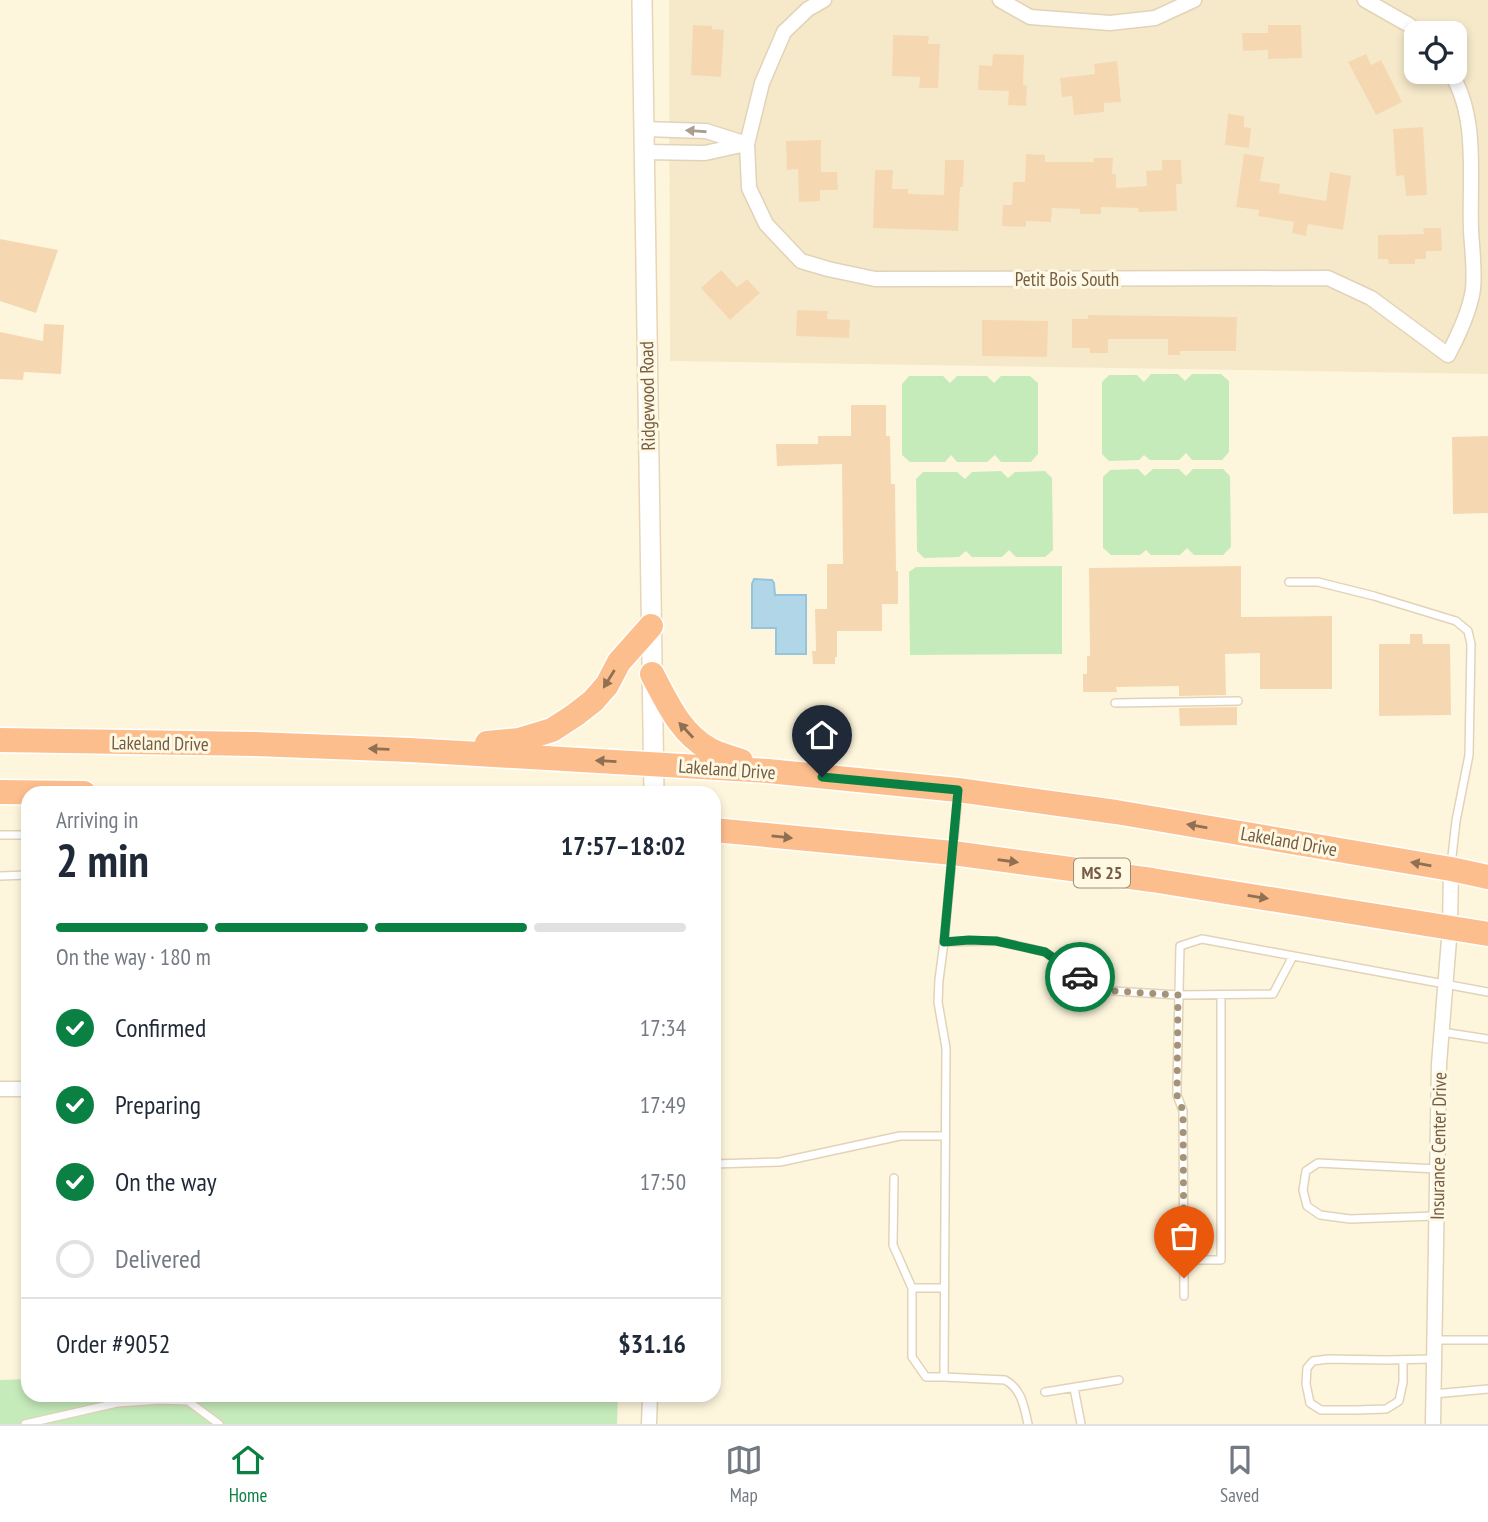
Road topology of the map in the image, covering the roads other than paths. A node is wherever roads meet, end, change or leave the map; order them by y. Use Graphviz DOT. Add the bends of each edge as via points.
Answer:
graph roads {
  1 [pos="642,0"];
  2 [pos="824,0"];
  3 [pos="1000,0"];
  4 [pos="1194,0"];
  5 [pos="1365,0"];
  6 [pos="1404,22"];
  7 [pos="1456,84"];
  8 [pos="644,129"];
  9 [pos="747,144"];
  10 [pos="644,152"];
  11 [pos="1289,582"];
  12 [pos="651,626"];
  13 [pos="652,674"];
  14 [pos="1238,701"];
  15 [pos="1115,703"];
  16 [pos="0,740"];
  17 [pos="410,750"];
  18 [pos="653,764"];
  19 [pos="768,771"];
  20 [pos="654,786"];
  21 [pos="958,790"];
  22 [pos="0,792"];
  23 [pos="21,792"];
  24 [pos="721,831"];
  25 [pos="0,835"];
  26 [pos="21,835"];
  27 [pos="953,853"];
  28 [pos="1451,869"];
  29 [pos="21,875"];
  30 [pos="0,876"];
  31 [pos="1488,877"];
  32 [pos="1450,927"];
  33 [pos="1488,934"];
  34 [pos="944,942"];
  35 [pos="1293,956"];
  36 [pos="1446,985"];
  37 [pos="1488,992"];
  38 [pos="1178,995"];
  39 [pos="1221,995"];
  40 [pos="1442,1032"];
  41 [pos="1488,1039"];
  42 [pos="0,1089"];
  43 [pos="21,1089"];
  44 [pos="945,1136"];
  45 [pos="721,1164"];
  46 [pos="1437,1169"];
  47 [pos="894,1178"];
  48 [pos="1436,1216"];
  49 [pos="1184,1261"];
  50 [pos="912,1288"];
  51 [pos="944,1288"];
  52 [pos="1184,1296"];
  53 [pos="1434,1340"];
  54 [pos="1488,1340"];
  55 [pos="1434,1359"];
  56 [pos="1403,1360"];
  57 [pos="944,1377"];
  58 [pos="1119,1380"];
  59 [pos="1074,1388"];
  60 [pos="1488,1389"];
  61 [pos="1045,1392"];
  62 [pos="1433,1394"];
  63 [pos="131,1402"];
  64 [pos="189,1402"];
  65 [pos="650,1402"];
  66 [pos="25,1424"];
  67 [pos="219,1424"];
  68 [pos="649,1424"];
  69 [pos="1028,1424"];
  70 [pos="1081,1424"];
  71 [pos="1433,1424"];
  1 -- 8 [label="street, Ridgewood Road"];
  2 -- 9 [label="street, Petit Bois South" via="784,32 762,83"];
  3 -- 4 [label="street" via="1030,16 1110,23 1155,18"];
  5 -- 6 [label="street"];
  7 -- 9 [label="street, Petit Bois South" via="1470,129 1474,263 1473,291 1448,355 1371,298 1328,278 875,279 801,261 766,224 749,188"];
  9 -- 8 [label="street, one-way" via="706,131"];
  8 -- 10 [label="street, Ridgewood Road"];
  9 -- 10 [label="street" via="705,153"];
  10 -- 12 [label="street, Ridgewood Road"];
  11 -- 28 [label="lane" via="1318,582 1374,596 1456,621 1468,631 1469,755"];
  12 -- 13 [label="street, Ridgewood Road"];
  12 -- 17 [label="highway, one-way" via="593,701 552,730 519,740"];
  13 -- 18 [label="street, Ridgewood Road"];
  19 -- 13 [label="highway, one-way" via="710,750 695,739 681,726"];
  14 -- 15 [label="lane"];
  17 -- 16 [label="highway, Lakeland Drive, one-way"];
  18 -- 17 [label="highway, Lakeland Drive, one-way"];
  18 -- 19 [label="highway, Lakeland Drive"];
  18 -- 20 [label="street, Ridgewood Road"];
  19 -- 21 [label="highway, Lakeland Drive"];
  21 -- 27 [label="lane"];
  28 -- 21 [label="highway, Lakeland Drive, one-way"];
  22 -- 23 [label="highway"];
  24 -- 27 [label="highway, MS 25, one-way"];
  25 -- 26 [label="lane"];
  27 -- 32 [label="highway, MS 25, one-way"];
  27 -- 34 [label="lane"];
  28 -- 31 [label="highway, Lakeland Drive"];
  28 -- 32 [label="street, Insurance Center Drive"];
  29 -- 30 [label="lane"];
  32 -- 33 [label="highway, MS 25"];
  32 -- 36 [label="street, Insurance Center Drive"];
  34 -- 38 [label="lane" via="996,941 1033,949 1045,952 1083,979 1114,991"];
  34 -- 44 [label="lane" via="938,1002 946,1048"];
  35 -- 36 [label="lane"];
  35 -- 38 [label="lane" via="1202,939 1180,946"];
  35 -- 39 [label="lane" via="1273,994"];
  36 -- 37 [label="lane"];
  36 -- 40 [label="street, Insurance Center Drive"];
  38 -- 39 [label="lane"];
  38 -- 49 [label="lane"];
  39 -- 49 [label="lane" via="1221,1260"];
  40 -- 41 [label="lane"];
  40 -- 46 [label="street, Insurance Center Drive"];
  42 -- 43 [label="street"];
  44 -- 45 [label="lane" via="900,1136 780,1162"];
  44 -- 51 [label="lane"];
  46 -- 48 [label="street, Insurance Center Drive"];
  46 -- 48 [label="lane" via="1318,1163 1306,1171 1303,1190 1307,1206 1320,1215 1350,1219"];
  47 -- 50 [label="lane" via="893,1245"];
  48 -- 53 [label="street, Insurance Center Drive"];
  49 -- 52 [label="lane"];
  50 -- 51 [label="lane"];
  50 -- 57 [label="lane" via="912,1357 926,1377"];
  51 -- 57 [label="lane"];
  53 -- 54 [label="lane"];
  53 -- 55 [label="street, Insurance Center Drive"];
  55 -- 56 [label="lane"];
  55 -- 62 [label="street, Insurance Center Drive"];
  56 -- 56 [label="lane" via="1313,1361 1307,1368 1310,1403 1321,1410 1386,1409 1399,1401"];
  57 -- 69 [label="lane" via="1005,1380 1019,1392"];
  58 -- 59 [label="lane"];
  59 -- 61 [label="lane"];
  59 -- 70 [label="lane"];
  60 -- 62 [label="lane"];
  62 -- 71 [label="street, Insurance Center Drive"];
  63 -- 66 [label="lane"];
  64 -- 67 [label="lane"];
  65 -- 68 [label="street"];
}
